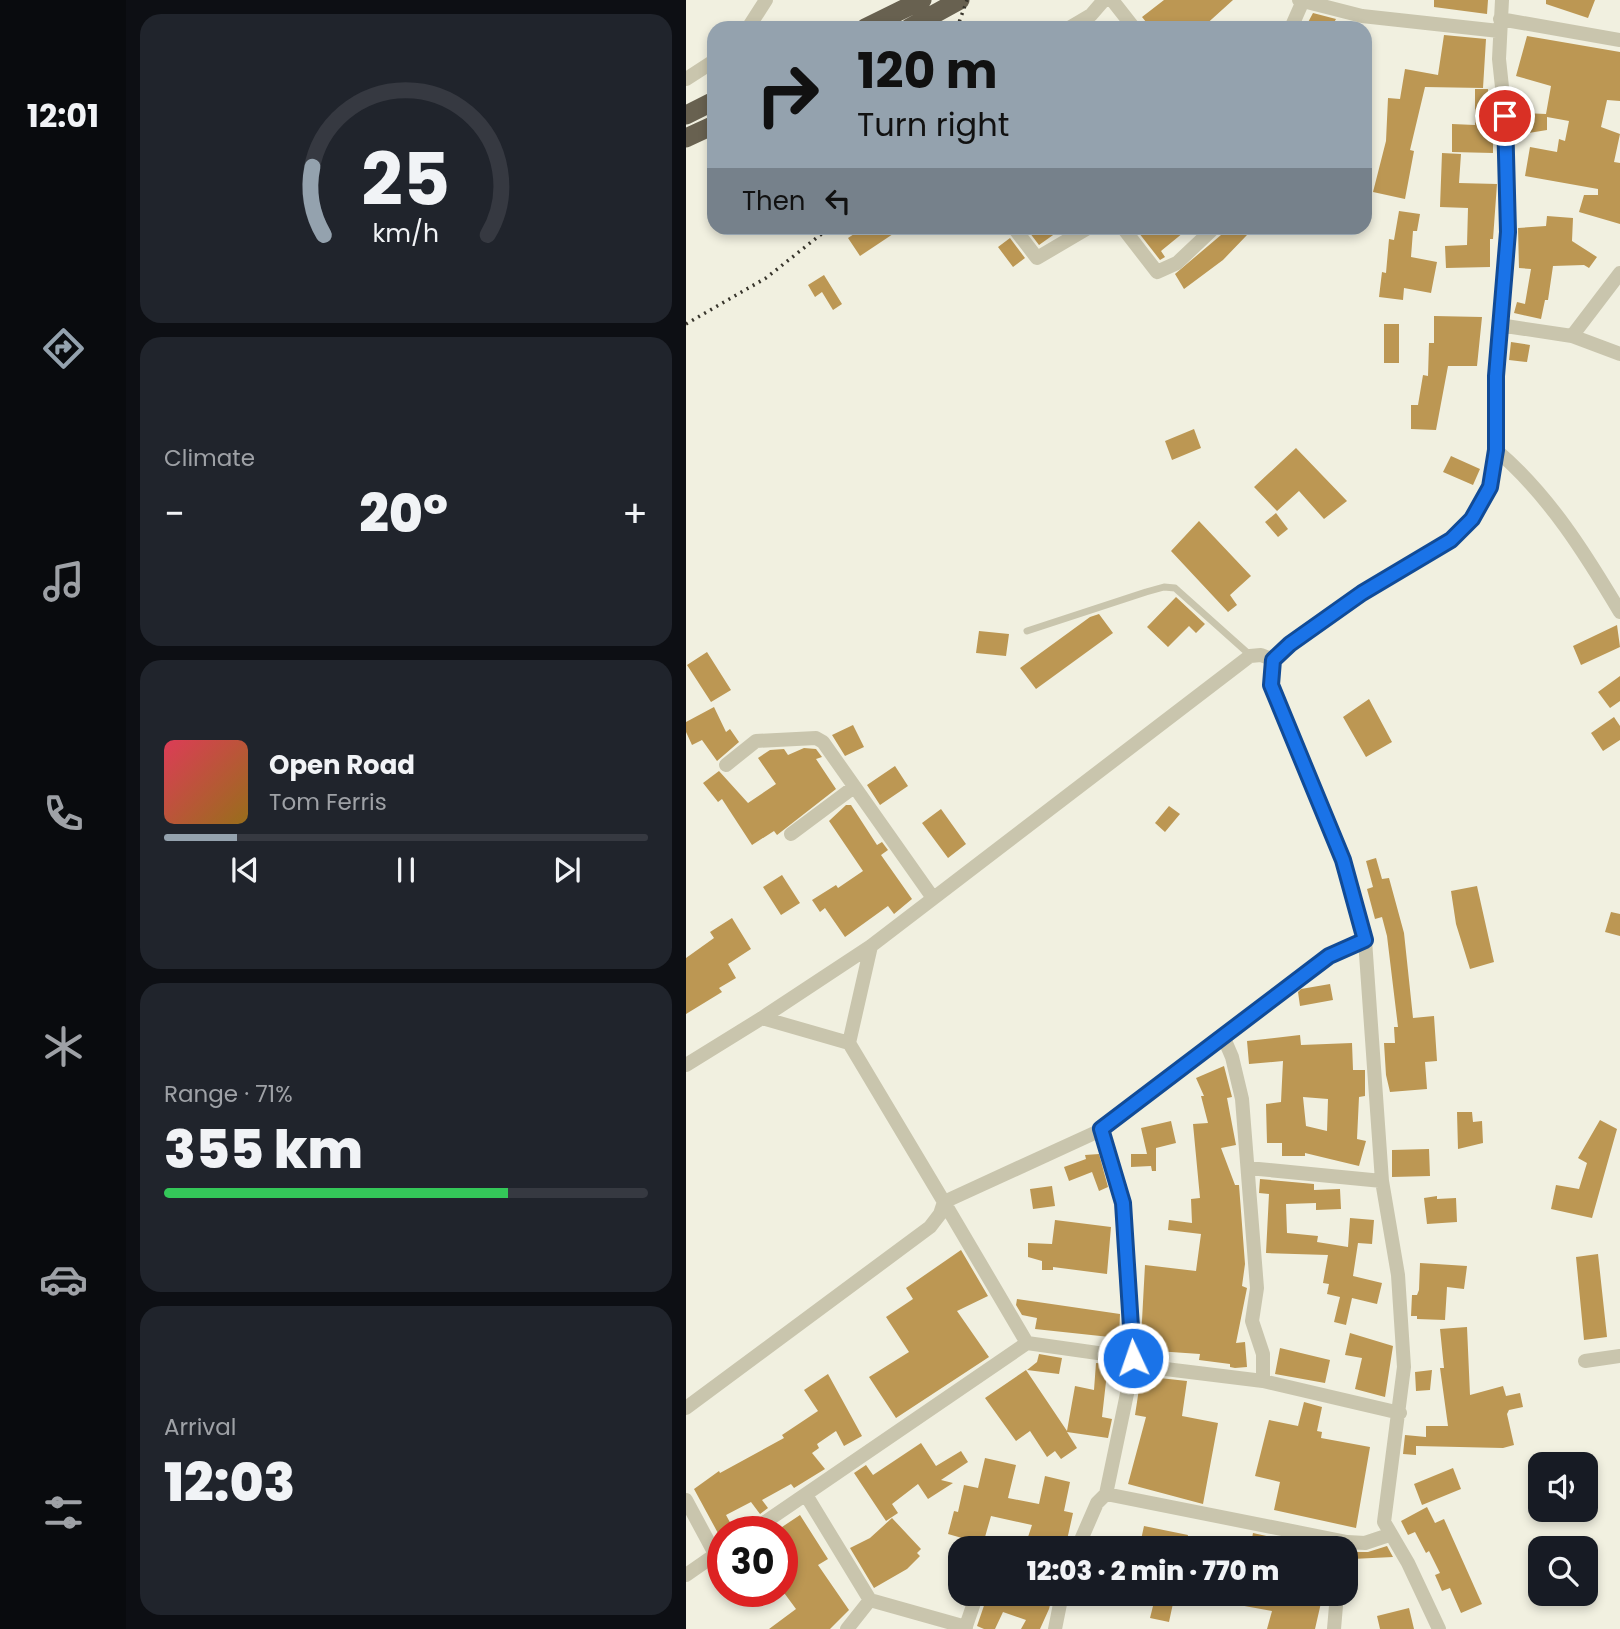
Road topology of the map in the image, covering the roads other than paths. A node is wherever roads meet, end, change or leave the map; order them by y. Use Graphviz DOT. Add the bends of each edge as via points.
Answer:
graph roads {
  1 [pos="766,0"];
  2 [pos="960,0"];
  3 [pos="1104,0"];
  4 [pos="1112,0"];
  5 [pos="1502,0"];
  6 [pos="1301,2"];
  7 [pos="918,13"];
  8 [pos="752,21"];
  9 [pos="890,21"];
  10 [pos="1081,21"];
  11 [pos="1128,21"];
  12 [pos="1294,21"];
  13 [pos="1499,25"];
  14 [pos="1620,40"];
  15 [pos="707,66"];
  16 [pos="686,79"];
  17 [pos="707,105"];
  18 [pos="686,115"];
  19 [pos="707,128"];
  20 [pos="686,138"];
  21 [pos="1019,235"];
  22 [pos="1076,235"];
  23 [pos="1128,235"];
  24 [pos="1206,235"];
  25 [pos="1620,274"];
  26 [pos="1499,325"];
  27 [pos="1572,336"];
  28 [pos="1620,354"];
  29 [pos="1496,450"];
  30 [pos="1620,612"];
  31 [pos="1027,631"];
  32 [pos="1250,656"];
  33 [pos="1273,660"];
  34 [pos="726,765"];
  35 [pos="854,787"];
  36 [pos="791,834"];
  37 [pos="933,898"];
  38 [pos="1365,940"];
  39 [pos="871,946"];
  40 [pos="762,1017"];
  41 [pos="1223,1036"];
  42 [pos="849,1043"];
  43 [pos="686,1065"];
  44 [pos="1101,1129"];
  45 [pos="1248,1168"];
  46 [pos="1382,1181"];
  47 [pos="944,1202"];
  48 [pos="1027,1343"];
  49 [pos="1620,1356"];
  50 [pos="1133,1361"];
  51 [pos="1585,1361"];
  52 [pos="1263,1381"];
  53 [pos="686,1408"];
  54 [pos="1400,1413"];
  55 [pos="806,1494"];
  56 [pos="1106,1494"];
  57 [pos="686,1500"];
  58 [pos="774,1516"];
  59 [pos="707,1533"];
  60 [pos="1389,1535"];
  61 [pos="1083,1536"];
  62 [pos="1304,1536"];
  63 [pos="1358,1544"];
  64 [pos="707,1560"];
  65 [pos="686,1575"];
  66 [pos="870,1600"];
  67 [pos="973,1606"];
  68 [pos="1060,1606"];
  69 [pos="1336,1606"];
  70 [pos="966,1628"];
  71 [pos="847,1629"];
  72 [pos="1055,1629"];
  73 [pos="1334,1629"];
  74 [pos="1439,1629"];
  1 -- 8 [label="street"];
  2 -- 7 [label="highway"];
  3 -- 10 [label="street"];
  4 -- 11 [label="street"];
  5 -- 13 [label="street"];
  6 -- 12 [label="street"];
  6 -- 13 [label="street" via="1387,20"];
  7 -- 9 [label="highway"];
  13 -- 14 [label="street"];
  13 -- 26 [label="street" via="1509,170"];
  15 -- 16 [label="street"];
  17 -- 18 [label="highway"];
  19 -- 20 [label="highway"];
  21 -- 22 [label="street" via="1037,258"];
  23 -- 24 [label="street" via="1157,272 1177,263"];
  25 -- 27 [label="street"];
  26 -- 27 [label="street"];
  26 -- 29 [label="street"];
  27 -- 28 [label="street"];
  29 -- 30 [label="street" via="1522,472 1569,531"];
  29 -- 33 [label="street" via="1490,487 1472,519 1451,540 1362,593"];
  31 -- 32 [label="lane" via="1146,592 1175,588"];
  32 -- 33 [label="street"];
  32 -- 37 [label="street"];
  33 -- 38 [label="street" via="1271,685 1343,860"];
  34 -- 35 [label="street" via="756,741 816,738"];
  35 -- 36 [label="street"];
  35 -- 37 [label="street"];
  37 -- 39 [label="street"];
  38 -- 41 [label="street" via="1329,956"];
  38 -- 46 [label="street"];
  39 -- 40 [label="street"];
  39 -- 42 [label="street"];
  40 -- 42 [label="street"];
  40 -- 43 [label="street"];
  41 -- 44 [label="street"];
  41 -- 45 [label="street" via="1233,1057 1242,1099"];
  42 -- 47 [label="street"];
  44 -- 47 [label="street"];
  44 -- 50 [label="street" via="1123,1203"];
  45 -- 46 [label="street"];
  45 -- 52 [label="street" via="1257,1288 1252,1321 1262,1348"];
  46 -- 54 [label="street" via="1398,1275 1404,1367"];
  47 -- 48 [label="street"];
  47 -- 53 [label="street" via="930,1227"];
  48 -- 50 [label="street"];
  48 -- 55 [label="street"];
  49 -- 51 [label="street"];
  50 -- 52 [label="street"];
  50 -- 56 [label="street"];
  52 -- 54 [label="street"];
  54 -- 60 [label="street" via="1384,1507"];
  55 -- 58 [label="street"];
  55 -- 66 [label="street"];
  56 -- 61 [label="street"];
  56 -- 62 [label="street"];
  57 -- 59 [label="street"];
  60 -- 63 [label="street"];
  60 -- 74 [label="street" via="1408,1563"];
  64 -- 65 [label="street"];
  66 -- 70 [label="street"];
  66 -- 71 [label="street"];
  67 -- 70 [label="street"];
  68 -- 72 [label="street"];
  69 -- 73 [label="street"];
}
